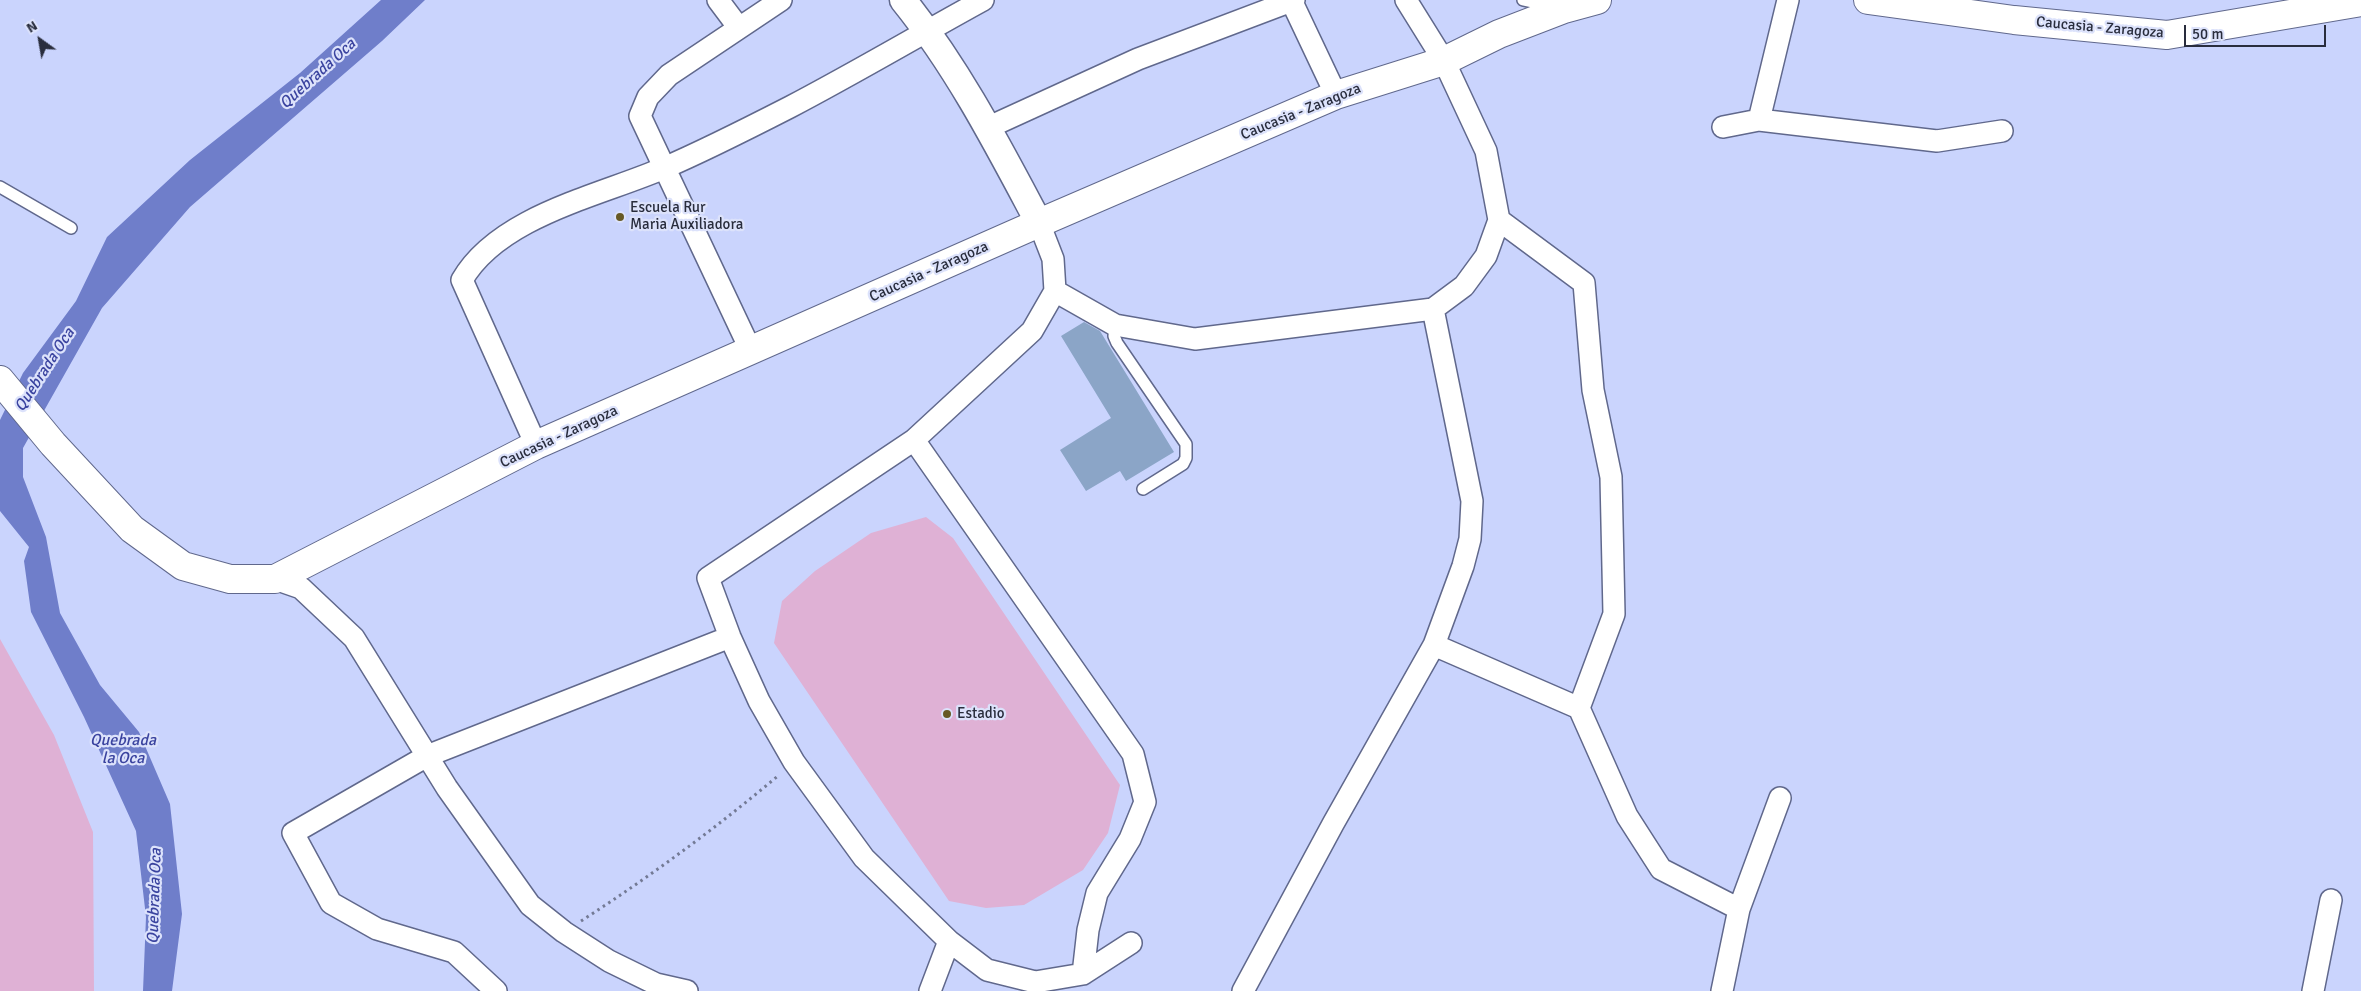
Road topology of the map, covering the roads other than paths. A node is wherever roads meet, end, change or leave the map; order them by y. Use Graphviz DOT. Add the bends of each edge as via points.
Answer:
graph roads {
  1 [pos="718,0"];
  2 [pos="782,0"];
  3 [pos="903,0"];
  4 [pos="983,0"];
  5 [pos="1292,0"];
  6 [pos="1406,0"];
  7 [pos="1522,0"];
  8 [pos="1597,0"];
  9 [pos="1788,0"];
  10 [pos="1868,0"];
  11 [pos="2361,2"];
  12 [pos="1564,9"];
  13 [pos="739,28"];
  14 [pos="928,30"];
  15 [pos="1444,61"];
  16 [pos="1336,95"];
  17 [pos="1759,120"];
  18 [pos="1723,127"];
  19 [pos="988,128"];
  20 [pos="2002,131"];
  21 [pos="664,168"];
  22 [pos="0,187"];
  23 [pos="1499,220"];
  24 [pos="1039,222"];
  25 [pos="70,228"];
  26 [pos="1055,291"];
  27 [pos="1433,309"];
  28 [pos="1115,324"];
  29 [pos="752,351"];
  30 [pos="0,380"];
  31 [pos="914,440"];
  32 [pos="536,445"];
  33 [pos="1143,489"];
  34 [pos="275,579"];
  35 [pos="730,637"];
  36 [pos="1434,645"];
  37 [pos="1578,708"];
  38 [pos="428,756"];
  39 [pos="1780,798"];
  40 [pos="2332,900"];
  41 [pos="1739,909"];
  42 [pos="949,941"];
  43 [pos="1131,942"];
  44 [pos="1083,974"];
  45 [pos="496,991"];
  46 [pos="688,991"];
  47 [pos="930,991"];
  48 [pos="1243,991"];
  49 [pos="1722,991"];
  50 [pos="2313,991"];
  1 -- 13 [label="street"];
  2 -- 13 [label="street"];
  3 -- 14 [label="street"];
  4 -- 14 [label="street"];
  5 -- 16 [label="street"];
  5 -- 19 [label="street" via="1138,59"];
  6 -- 15 [label="street"];
  7 -- 12 [label="lane"];
  8 -- 12 [label="main road, Caucasia - Zaragoza"];
  9 -- 17 [label="street"];
  10 -- 11 [label="main road, Caucasia - Zaragoza" via="2014,20 2167,35"];
  12 -- 15 [label="main road, Caucasia - Zaragoza" via="1499,34"];
  13 -- 21 [label="street" via="669,75 648,98 640,116"];
  14 -- 19 [label="street"];
  14 -- 21 [label="street" via="790,107"];
  15 -- 16 [label="main road, Caucasia - Zaragoza"];
  15 -- 23 [label="street" via="1486,152"];
  16 -- 24 [label="main road, Caucasia - Zaragoza"];
  17 -- 18 [label="street"];
  17 -- 20 [label="street" via="1937,140"];
  19 -- 24 [label="street"];
  21 -- 29 [label="street"];
  21 -- 32 [label="street" via="547,212 484,252 462,280"];
  22 -- 25 [label="lane"];
  23 -- 27 [label="street" via="1486,256 1464,286"];
  23 -- 37 [label="street" via="1584,283 1593,390 1611,477 1614,614"];
  24 -- 26 [label="street" via="1053,259"];
  24 -- 29 [label="main road, Caucasia - Zaragoza"];
  26 -- 28 [label="street"];
  26 -- 31 [label="street" via="1032,331"];
  27 -- 28 [label="street" via="1195,339"];
  27 -- 36 [label="street" via="1472,501 1470,539 1463,566"];
  28 -- 33 [label="lane" via="1117,343 1186,444 1183,464"];
  29 -- 32 [label="main road, Caucasia - Zaragoza"];
  30 -- 34 [label="main road" via="53,444 132,529 183,566 230,579"];
  31 -- 35 [label="street" via="708,578"];
  31 -- 44 [label="street" via="1133,754 1145,802 1130,839 1097,893 1088,930"];
  32 -- 34 [label="main road, Caucasia - Zaragoza"];
  34 -- 38 [label="street" via="300,588 354,638"];
  35 -- 38 [label="street"];
  35 -- 42 [label="street" via="759,701 794,762 864,858"];
  36 -- 37 [label="street"];
  36 -- 48 [label="street"];
  37 -- 41 [label="street" via="1627,816 1661,869"];
  38 -- 45 [label="street" via="293,834 331,903 376,929 454,952"];
  38 -- 46 [label="street" via="530,905 609,961 656,984"];
  39 -- 41 [label="street"];
  40 -- 50 [label="street"];
  41 -- 49 [label="street"];
  42 -- 44 [label="street" via="988,970 1035,982"];
  42 -- 47 [label="street"];
  43 -- 44 [label="street"];
}
